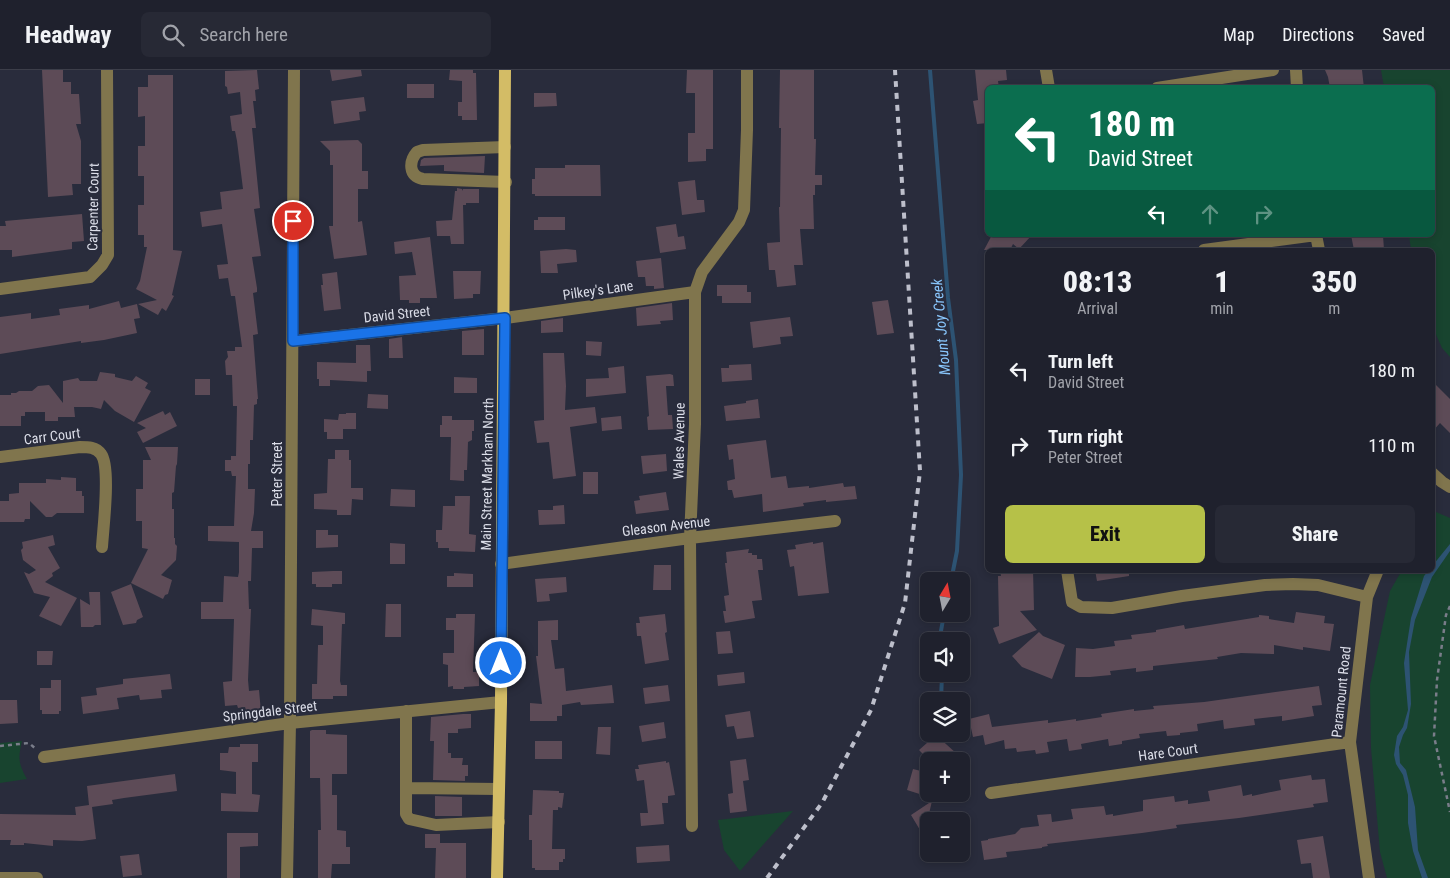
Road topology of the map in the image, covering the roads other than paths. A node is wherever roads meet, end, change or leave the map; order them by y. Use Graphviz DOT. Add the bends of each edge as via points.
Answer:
graph roads {
  1 [pos="107,70"];
  2 [pos="294,70"];
  3 [pos="505,70"];
  4 [pos="747,70"];
  5 [pos="1046,70"];
  6 [pos="1273,70"];
  7 [pos="1296,70"];
  8 [pos="1048,85"];
  9 [pos="1176,85"];
  10 [pos="1297,85"];
  11 [pos="505,148"];
  12 [pos="506,182"];
  13 [pos="1301,237"];
  14 [pos="1219,248"];
  15 [pos="0,288"];
  16 [pos="695,292"];
  17 [pos="505,318"];
  18 [pos="293,341"];
  19 [pos="0,457"];
  20 [pos="1435,478"];
  21 [pos="1450,487"];
  22 [pos="835,521"];
  23 [pos="690,538"];
  24 [pos="102,548"];
  25 [pos="501,564"];
  26 [pos="1067,573"];
  27 [pos="1377,573"];
  28 [pos="1367,597"];
  29 [pos="501,702"];
  30 [pos="406,711"];
  31 [pos="290,723"];
  32 [pos="1350,742"];
  33 [pos="44,757"];
  34 [pos="406,788"];
  35 [pos="499,788"];
  36 [pos="991,793"];
  37 [pos="499,822"];
  38 [pos="692,826"];
  39 [pos="0,878"];
  40 [pos="37,878"];
  41 [pos="287,878"];
  42 [pos="497,878"];
  43 [pos="1369,878"];
  1 -- 15 [label="street, Carpenter Court" via="108,255 90,277"];
  2 -- 18 [label="street, Peter Street"];
  3 -- 11 [label="main road, Main Street Markham North"];
  4 -- 16 [label="street, Wales Avenue" via="742,215 702,272"];
  5 -- 8 [label="street"];
  6 -- 9 [label="street"];
  7 -- 10 [label="street"];
  11 -- 12 [label="main road, Main Street Markham North"];
  11 -- 12 [label="street" via="423,150 417,152 410,163 414,175 423,179"];
  12 -- 17 [label="main road, Main Street Markham North"];
  13 -- 14 [label="street"];
  16 -- 17 [label="street, Pilkey's Lane"];
  16 -- 23 [label="street, Wales Avenue" via="695,424"];
  17 -- 18 [label="street, David Street"];
  17 -- 25 [label="main road, Main Street Markham North"];
  18 -- 31 [label="street, Peter Street"];
  19 -- 24 [label="street, Carr Court" via="80,447 92,447 101,453 106,476"];
  20 -- 21 [label="street"];
  22 -- 23 [label="street, Gleason Avenue"];
  23 -- 25 [label="street, Gleason Avenue"];
  23 -- 38 [label="street, Wales Avenue"];
  25 -- 29 [label="main road, Main Street Markham North"];
  26 -- 28 [label="street" via="1072,602 1081,607 1112,608 1265,585 1318,585"];
  27 -- 28 [label="street, Paramount Road"];
  28 -- 32 [label="street, Paramount Road"];
  29 -- 30 [label="street, Springdale Street"];
  29 -- 35 [label="main road, Main Street Markham North"];
  30 -- 31 [label="street, Springdale Street"];
  30 -- 34 [label="street"];
  31 -- 33 [label="street, Springdale Street"];
  31 -- 41 [label="street, Peter Street"];
  32 -- 36 [label="street, Hare Court"];
  32 -- 43 [label="street, Paramount Road"];
  34 -- 35 [label="street"];
  34 -- 37 [label="street" via="406,814 409,819 436,825"];
  35 -- 37 [label="main road, Main Street Markham North"];
  37 -- 42 [label="main road, Main Street Markham North"];
  39 -- 40 [label="street"];
}
